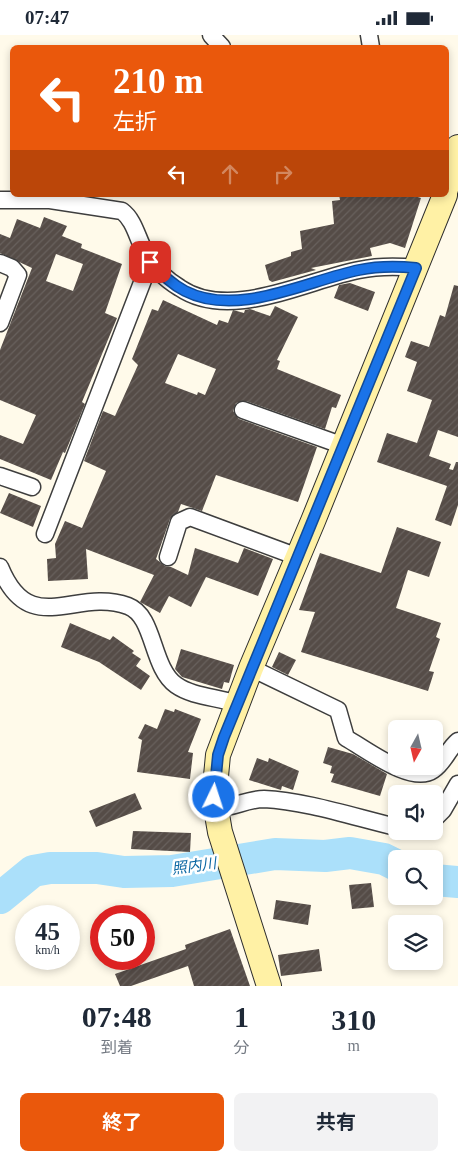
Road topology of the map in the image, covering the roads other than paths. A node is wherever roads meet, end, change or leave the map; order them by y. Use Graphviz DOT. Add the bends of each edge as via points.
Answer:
graph roads {
  1 [pos="211,35"];
  2 [pos="220,45"];
  3 [pos="458,147"];
  4 [pos="449,177"];
  5 [pos="443,197"];
  6 [pos="0,200"];
  7 [pos="111,201"];
  8 [pos="150,262"];
  9 [pos="0,263"];
  10 [pos="416,268"];
  11 [pos="0,323"];
  12 [pos="243,410"];
  13 [pos="344,445"];
  14 [pos="0,476"];
  15 [pos="32,487"];
  16 [pos="45,534"];
  17 [pos="168,557"];
  18 [pos="298,557"];
  19 [pos="0,567"];
  20 [pos="251,668"];
  21 [pos="237,704"];
  22 [pos="458,741"];
  23 [pos="458,784"];
  24 [pos="215,808"];
  25 [pos="443,810"];
  26 [pos="388,825"];
  27 [pos="269,986"];
  1 -- 2 [label="street"];
  3 -- 4 [label="main road"];
  5 -- 10 [label="main road"];
  6 -- 7 [label="street"];
  7 -- 8 [label="street" via="126,215"];
  8 -- 10 [label="street" via="181,289 215,301 286,291 381,266"];
  8 -- 16 [label="street"];
  9 -- 11 [label="street" via="18,275"];
  10 -- 13 [label="main road"];
  12 -- 13 [label="street"];
  13 -- 18 [label="main road"];
  14 -- 15 [label="street"];
  17 -- 18 [label="street" via="180,522 190,517"];
  18 -- 20 [label="main road"];
  19 -- 21 [label="street" via="12,591 31,606 54,608 90,602 136,610 145,624 163,672 170,680 188,691"];
  20 -- 21 [label="main road"];
  20 -- 22 [label="street" via="338,710 346,738 398,769 415,773 433,771"];
  21 -- 24 [label="main road" via="218,755"];
  23 -- 25 [label="street"];
  24 -- 26 [label="street" via="228,809 262,799"];
  24 -- 27 [label="main road" via="232,874"];
}
